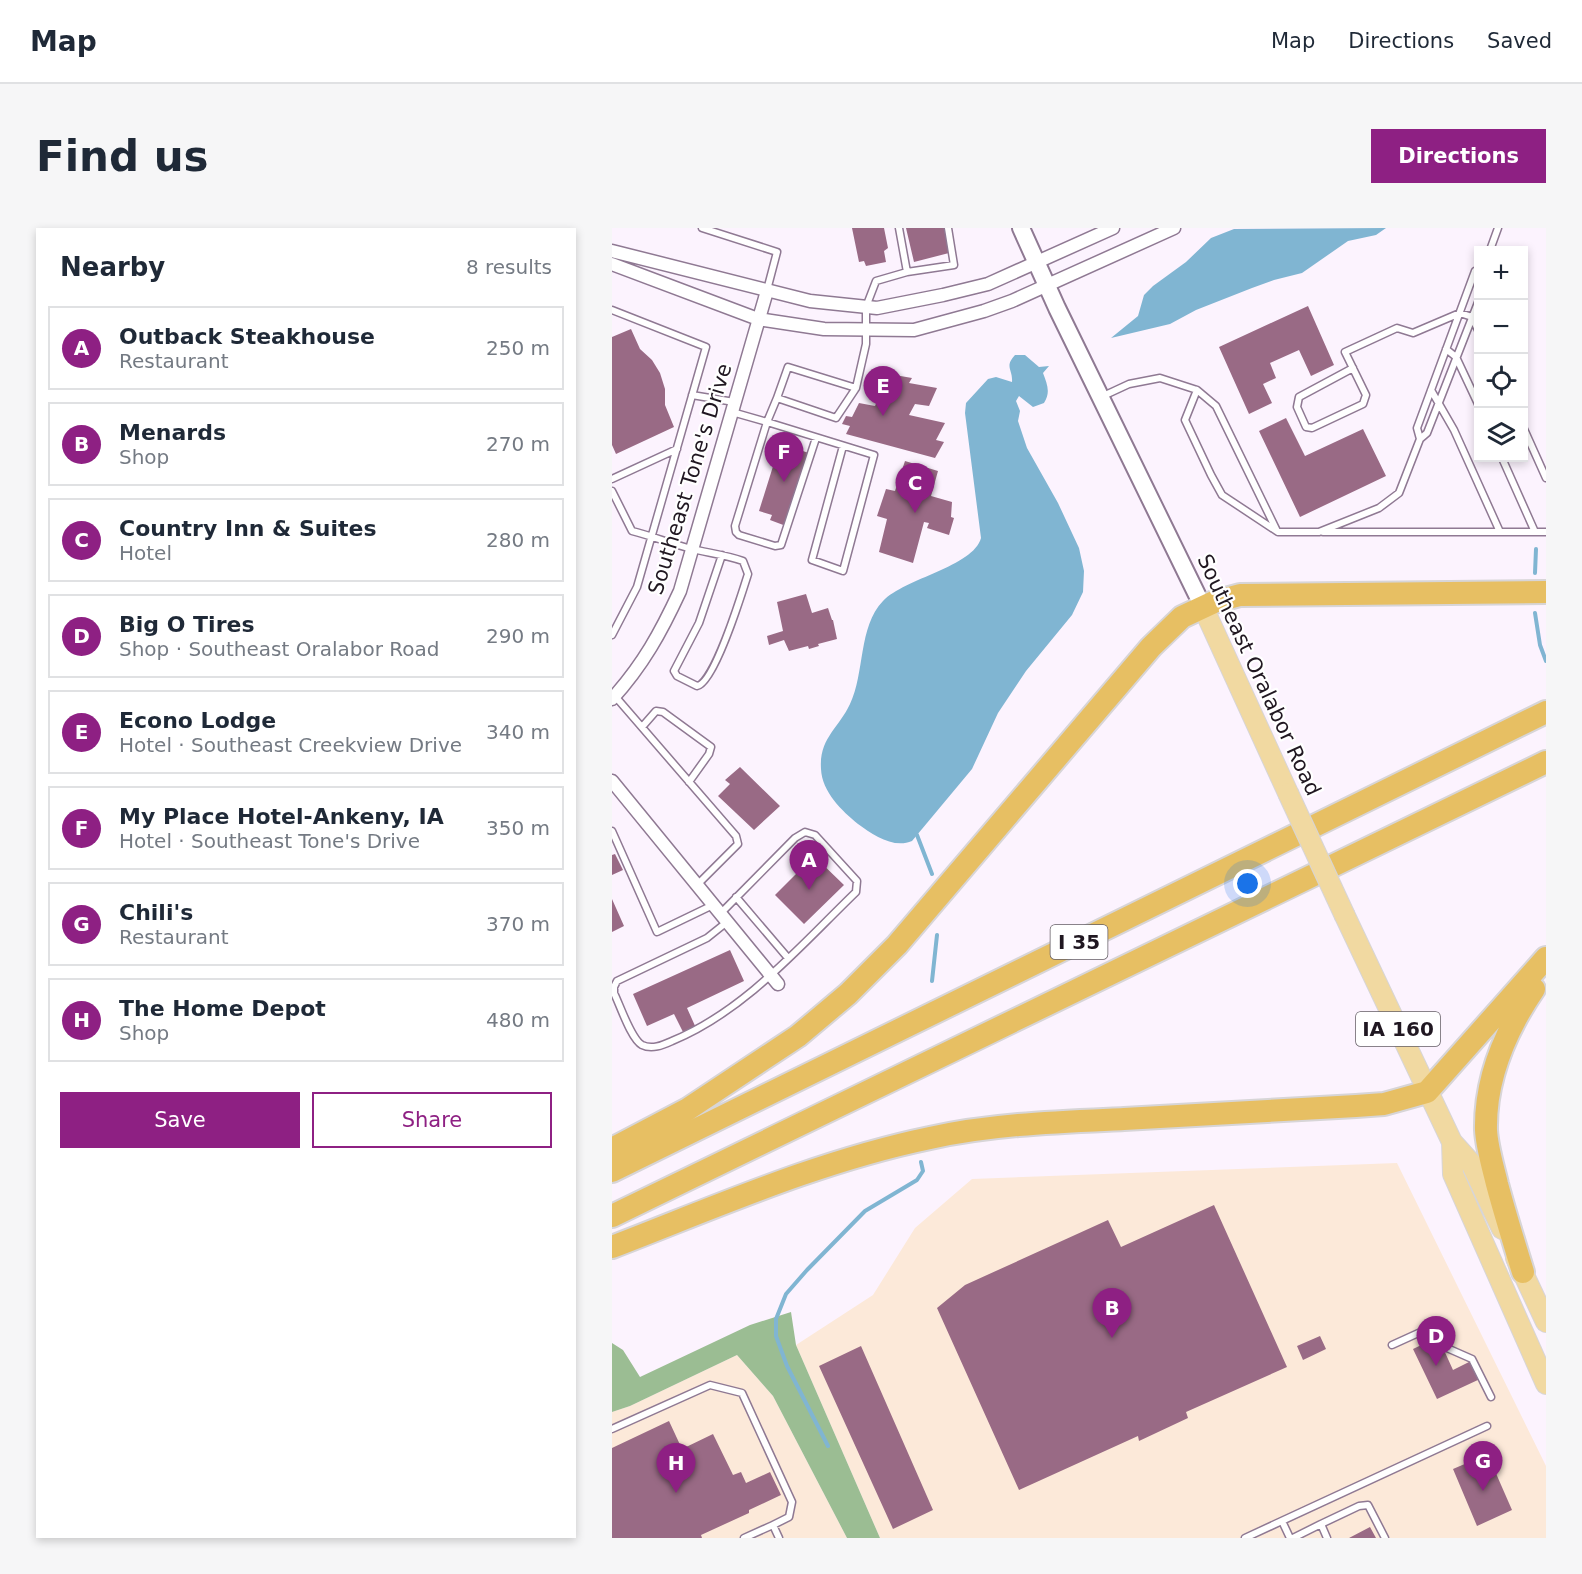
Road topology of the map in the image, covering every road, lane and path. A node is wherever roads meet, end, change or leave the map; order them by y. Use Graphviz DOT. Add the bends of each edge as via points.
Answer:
graph roads {
  1 [pos="702,228"];
  2 [pos="899,228"];
  3 [pos="948,228"];
  4 [pos="1021,228"];
  5 [pos="1113,228"];
  6 [pos="1174,228"];
  7 [pos="1498,228"];
  8 [pos="1491,246"];
  9 [pos="612,251"];
  10 [pos="1037,263"];
  11 [pos="612,264"];
  12 [pos="908,272"];
  13 [pos="1474,274"];
  14 [pos="1047,284"];
  15 [pos="767,291"];
  16 [pos="866,307"];
  17 [pos="612,310"];
  18 [pos="1474,312"];
  19 [pos="1460,313"];
  20 [pos="1472,317"];
  21 [pos="758,319"];
  22 [pos="1474,321"];
  23 [pos="868,329"];
  24 [pos="1446,349"];
  25 [pos="1456,357"];
  26 [pos="1353,368"];
  27 [pos="856,388"];
  28 [pos="1197,390"];
  29 [pos="1431,390"];
  30 [pos="693,395"];
  31 [pos="1474,395"];
  32 [pos="1100,397"];
  33 [pos="777,398"];
  34 [pos="1438,403"];
  35 [pos="733,407"];
  36 [pos="767,422"];
  37 [pos="816,438"];
  38 [pos="1528,438"];
  39 [pos="1420,439"];
  40 [pos="843,446"];
  41 [pos="677,449"];
  42 [pos="1504,462"];
  43 [pos="1546,478"];
  44 [pos="612,479"];
  45 [pos="612,491"];
  46 [pos="1278,532"];
  47 [pos="1319,532"];
  48 [pos="1500,532"];
  49 [pos="1536,532"];
  50 [pos="1546,532"];
  51 [pos="652,536"];
  52 [pos="692,549"];
  53 [pos="722,555"];
  54 [pos="1546,592"];
  55 [pos="1203,607"];
  56 [pos="612,635"];
  57 [pos="613,695"];
  58 [pos="1546,712"];
  59 [pos="642,726"];
  60 [pos="1546,762"];
  61 [pos="612,781"];
  62 [pos="689,782"];
  63 [pos="612,831"];
  64 [pos="697,885"];
  65 [pos="736,897"];
  66 [pos="720,913"];
  67 [pos="788,958"];
  68 [pos="1546,958"];
  69 [pos="1546,972"];
  70 [pos="774,979"];
  71 [pos="1427,1092"];
  72 [pos="1452,1142"];
  73 [pos="612,1149"];
  74 [pos="612,1171"];
  75 [pos="612,1216"];
  76 [pos="612,1248"];
  77 [pos="1523,1272"];
  78 [pos="1546,1322"];
  79 [pos="1392,1345"];
  80 [pos="1546,1384"];
  81 [pos="1491,1397"];
  82 [pos="1486,1426"];
  83 [pos="612,1429"];
  84 [pos="1282,1521"];
  85 [pos="1321,1524"];
  86 [pos="773,1525"];
  87 [pos="1254,1536"];
  88 [pos="744,1538"];
  89 [pos="779,1538"];
  90 [pos="1245,1538"];
  91 [pos="1292,1538"];
  92 [pos="1327,1538"];
  93 [pos="1384,1538"];
  1 -- 15 [label="lane" via="777,252"];
  2 -- 12 [label="lane"];
  3 -- 12 [label="lane" via="954,265"];
  4 -- 10 [label="main road, Southeast Oralabor Road"];
  5 -- 10 [label="street"];
  6 -- 14 [label="street"];
  7 -- 8 [label="lane"];
  9 -- 15 [label="street"];
  10 -- 14 [label="main road, Southeast Oralabor Road"];
  10 -- 16 [label="street" via="988,284 877,308"];
  11 -- 21 [label="street"];
  12 -- 16 [label="lane" via="876,281"];
  13 -- 19 [label="lane"];
  14 -- 23 [label="street" via="984,311 914,330"];
  14 -- 32 [label="main road, Southeast Oralabor Road"];
  15 -- 16 [label="street" via="810,301"];
  15 -- 21 [label="street, Southeast Tone's Drive"];
  16 -- 23 [label="lane"];
  17 -- 30 [label="lane" via="706,347"];
  18 -- 20 [label="lane"];
  19 -- 20 [label="lane"];
  19 -- 24 [label="lane"];
  19 -- 26 [label="lane" via="1413,333 1397,328 1345,352"];
  20 -- 22 [label="lane"];
  20 -- 25 [label="lane"];
  21 -- 23 [label="street" via="824,329"];
  21 -- 35 [label="street, Southeast Tone's Drive"];
  23 -- 27 [label="lane"];
  24 -- 25 [label="lane"];
  24 -- 29 [label="lane"];
  25 -- 31 [label="lane"];
  25 -- 34 [label="lane"];
  26 -- 26 [label="lane" via="1366,395 1363,404 1312,428 1306,427 1297,407 1299,397"];
  27 -- 33 [label="lane" via="836,418"];
  27 -- 33 [label="lane" via="788,367"];
  28 -- 32 [label="lane" via="1160,378 1129,384"];
  28 -- 46 [label="lane" via="1216,406"];
  28 -- 46 [label="lane" via="1185,420 1210,475 1222,495"];
  29 -- 34 [label="lane"];
  29 -- 39 [label="lane" via="1417,428"];
  30 -- 35 [label="lane"];
  30 -- 41 [label="lane"];
  32 -- 55 [label="main road, Southeast Oralabor Road"];
  33 -- 36 [label="lane"];
  34 -- 39 [label="lane" via="1427,434"];
  34 -- 48 [label="lane"];
  35 -- 36 [label="lane"];
  35 -- 52 [label="street, Southeast Tone's Drive"];
  36 -- 37 [label="lane"];
  36 -- 37 [label="lane" via="735,526 739,535 782,545"];
  37 -- 40 [label="lane"];
  38 -- 43 [label="lane"];
  39 -- 47 [label="lane" via="1399,493 1379,507"];
  40 -- 40 [label="lane" via="874,455 843,571 812,560"];
  41 -- 44 [label="lane"];
  41 -- 51 [label="lane"];
  42 -- 49 [label="lane"];
  45 -- 51 [label="lane" via="632,531"];
  46 -- 47 [label="lane"];
  47 -- 48 [label="lane"];
  48 -- 49 [label="lane"];
  49 -- 50 [label="lane"];
  51 -- 52 [label="lane"];
  51 -- 56 [label="lane" via="637,587"];
  52 -- 53 [label="lane"];
  52 -- 57 [label="street, Southeast Tone's Drive" via="680,591 659,635 644,661"];
  53 -- 53 [label="lane" via="743,561 748,574 721,651 704,683 697,686 674,671 699,623"];
  54 -- 55 [label="highway" via="1240,595"];
  55 -- 71 [label="main road, Southeast Oralabor Road / IA 160, bridge"];
  55 -- 73 [label="highway" via="1182,617 1151,647 897,945 848,994 798,1036 688,1109"];
  57 -- 59 [label="lane"];
  58 -- 74 [label="highway, I 35"];
  59 -- 62 [label="lane"];
  59 -- 62 [label="lane" via="657,711 663,712 711,747"];
  60 -- 75 [label="highway, I 35"];
  61 -- 64 [label="street"];
  62 -- 64 [label="lane" via="736,836 738,844"];
  63 -- 66 [label="lane" via="657,932"];
  64 -- 66 [label="street"];
  65 -- 66 [label="lane"];
  65 -- 67 [label="lane"];
  65 -- 67 [label="lane" via="805,832 815,835 857,882 856,892"];
  66 -- 70 [label="street"];
  66 -- 70 [label="lane" via="707,938 617,981 614,993 636,1040 643,1046 657,1047 697,1031"];
  67 -- 70 [label="lane"];
  68 -- 71 [label="highway"];
  69 -- 77 [label="highway" via="1508,1033 1494,1072 1486,1131"];
  71 -- 72 [label="main road, Southeast Oralabor Road / IA 160"];
  71 -- 76 [label="highway" via="1384,1104 1060,1122 931,1138 836,1162"];
  72 -- 77 [label="main road, Southeast Oralabor Road / IA 160" via="1471,1163"];
  72 -- 80 [label="main road, Southeast Oralabor Road / IA 160" via="1454,1174"];
  77 -- 78 [label="main road, Southeast Oralabor Road / IA 160"];
  79 -- 81 [label="lane" via="1436,1325 1448,1348 1472,1359"];
  82 -- 84 [label="lane"];
  83 -- 86 [label="lane" via="710,1385 742,1393 792,1502 789,1517"];
  84 -- 87 [label="lane"];
  84 -- 91 [label="lane"];
  85 -- 91 [label="lane"];
  85 -- 92 [label="lane"];
  85 -- 93 [label="lane" via="1368,1505"];
  86 -- 88 [label="lane"];
  86 -- 89 [label="lane"];
  87 -- 90 [label="lane"];
}
